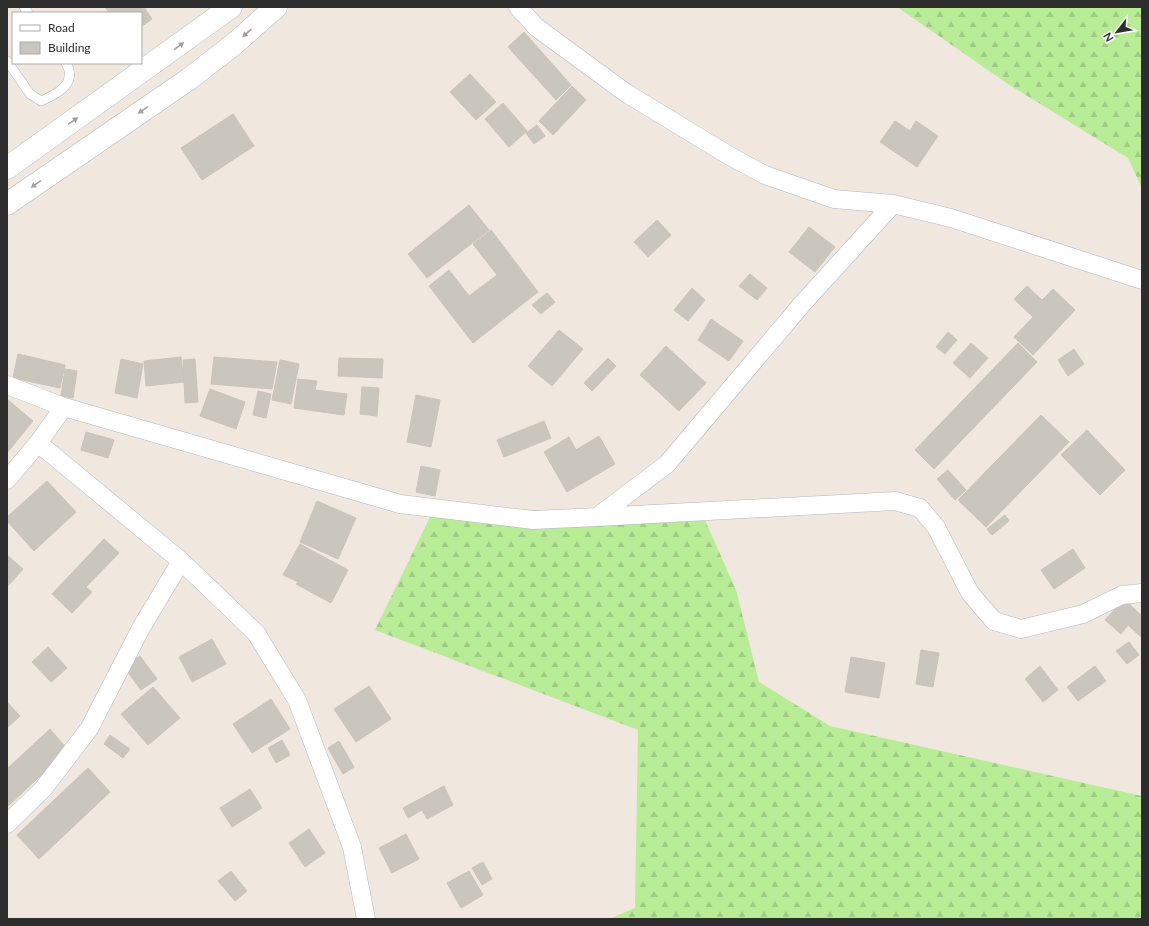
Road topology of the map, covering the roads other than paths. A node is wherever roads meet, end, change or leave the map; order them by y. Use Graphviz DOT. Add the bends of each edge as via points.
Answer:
graph roads {
  1 [pos="231,7"];
  2 [pos="276,7"];
  3 [pos="518,7"];
  4 [pos="7,61"];
  5 [pos="66,64"];
  6 [pos="92,108"];
  7 [pos="110,132"];
  8 [pos="46,140"];
  9 [pos="64,164"];
  10 [pos="7,168"];
  11 [pos="7,204"];
  12 [pos="893,204"];
  13 [pos="1142,280"];
  14 [pos="7,385"];
  15 [pos="64,407"];
  16 [pos="38,443"];
  17 [pos="7,480"];
  18 [pos="597,517"];
  19 [pos="181,561"];
  20 [pos="1142,593"];
  21 [pos="7,824"];
  22 [pos="366,919"];
  6 -- 1 [label="main road, one-way"];
  2 -- 7 [label="main road, one-way" via="189,79"];
  3 -- 12 [label="street" via="536,27 626,93 765,175 834,198"];
  4 -- 5 [label="lane" via="30,94 41,101 55,95 69,81 70,72"];
  6 -- 7 [label="main road"];
  8 -- 6 [label="main road, one-way"];
  7 -- 9 [label="main road"];
  8 -- 9 [label="main road"];
  8 -- 10 [label="main road"];
  9 -- 11 [label="main road, one-way"];
  12 -- 13 [label="street" via="951,218"];
  12 -- 18 [label="street" via="803,303 667,464"];
  14 -- 15 [label="street"];
  15 -- 16 [label="street"];
  15 -- 18 [label="street" via="400,504 533,520"];
  16 -- 17 [label="street"];
  16 -- 19 [label="street"];
  18 -- 20 [label="street" via="895,501 920,508 932,522 970,593 994,622 1021,629 1083,614 1122,596"];
  19 -- 21 [label="street" via="141,628 89,729 43,789"];
  19 -- 22 [label="street" via="256,633 297,700 352,847"];
}
